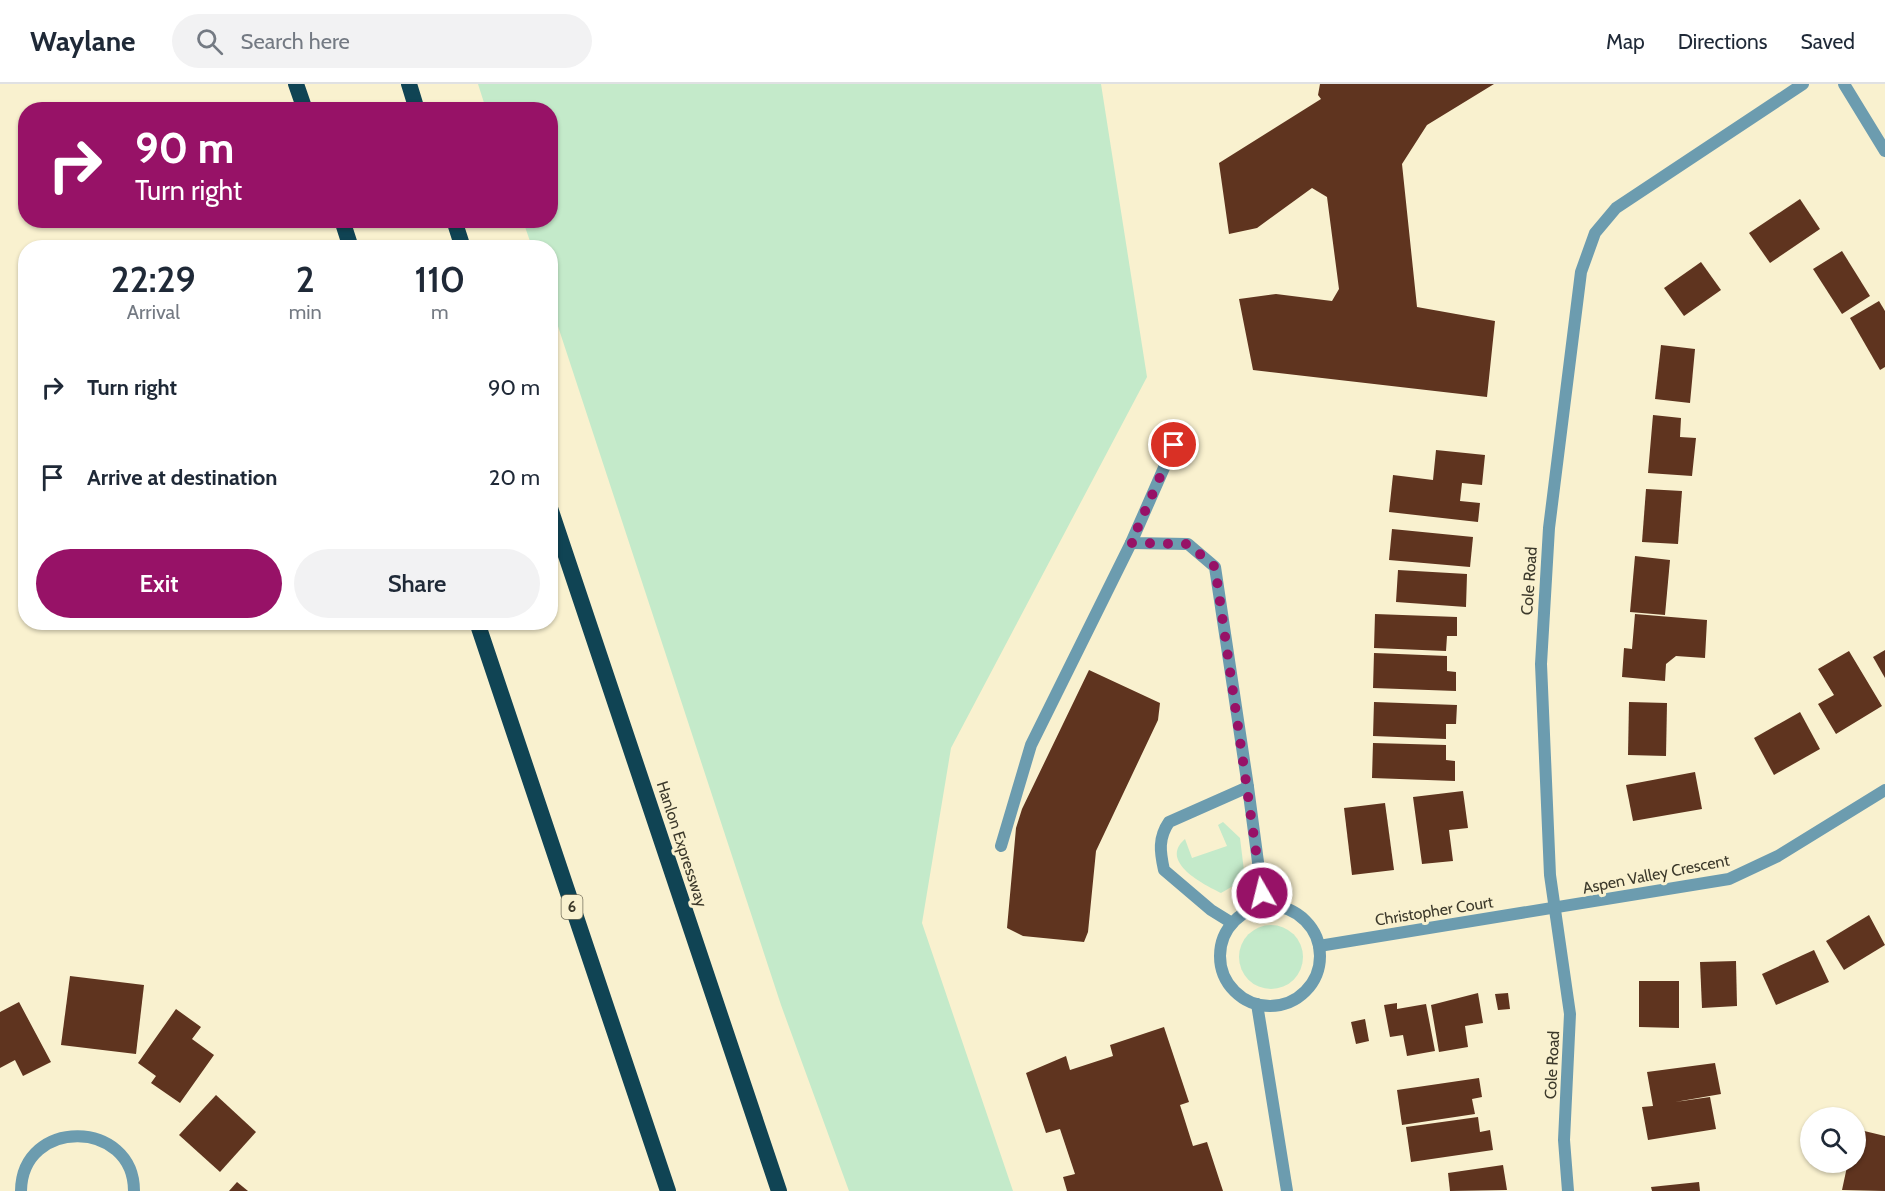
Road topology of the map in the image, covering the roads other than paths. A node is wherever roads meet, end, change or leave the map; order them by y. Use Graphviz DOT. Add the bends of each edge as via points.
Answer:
graph roads {
  1 [pos="296,84"];
  2 [pos="409,84"];
  3 [pos="1803,84"];
  4 [pos="1844,84"];
  5 [pos="302,102"];
  6 [pos="415,102"];
  7 [pos="1885,151"];
  8 [pos="1174,445"];
  9 [pos="558,532"];
  10 [pos="1131,543"];
  11 [pos="480,630"];
  12 [pos="1248,787"];
  13 [pos="1885,790"];
  14 [pos="1001,846"];
  15 [pos="1264,906"];
  16 [pos="1555,909"];
  17 [pos="1232,923"];
  18 [pos="1319,946"];
  19 [pos="1257,1004"];
  20 [pos="21,1191"];
  21 [pos="134,1191"];
  22 [pos="668,1191"];
  23 [pos="779,1191"];
  24 [pos="1287,1191"];
  25 [pos="1568,1191"];
  1 -- 5 [label="highway"];
  2 -- 6 [label="highway"];
  3 -- 16 [label="street, Cole Road" via="1616,208 1595,233 1586,254 1550,528 1541,664 1550,875"];
  4 -- 7 [label="street"];
  8 -- 10 [label="street"];
  9 -- 23 [label="highway, Hanlon Expressway"];
  10 -- 12 [label="street" via="1188,544 1215,567"];
  10 -- 14 [label="street" via="1031,745"];
  11 -- 22 [label="highway, 6"];
  12 -- 15 [label="street"];
  12 -- 17 [label="street" via="1169,822 1160,844 1164,870 1210,910"];
  13 -- 16 [label="street, Aspen Valley Crescent" via="1778,856 1729,879"];
  15 -- 17 [label="street"];
  15 -- 18 [label="street" via="1294,912 1306,922"];
  16 -- 18 [label="street, Christopher Court"];
  16 -- 25 [label="street, Cole Road" via="1570,1014 1564,1140"];
  17 -- 19 [label="street" via="1223,936 1220,966 1235,993"];
  18 -- 19 [label="street" via="1319,964 1305,991 1278,1005"];
  19 -- 24 [label="street"];
  20 -- 21 [label="street" via="28,1162 43,1146 61,1137 82,1135 110,1145 124,1159 130,1168"];
}
